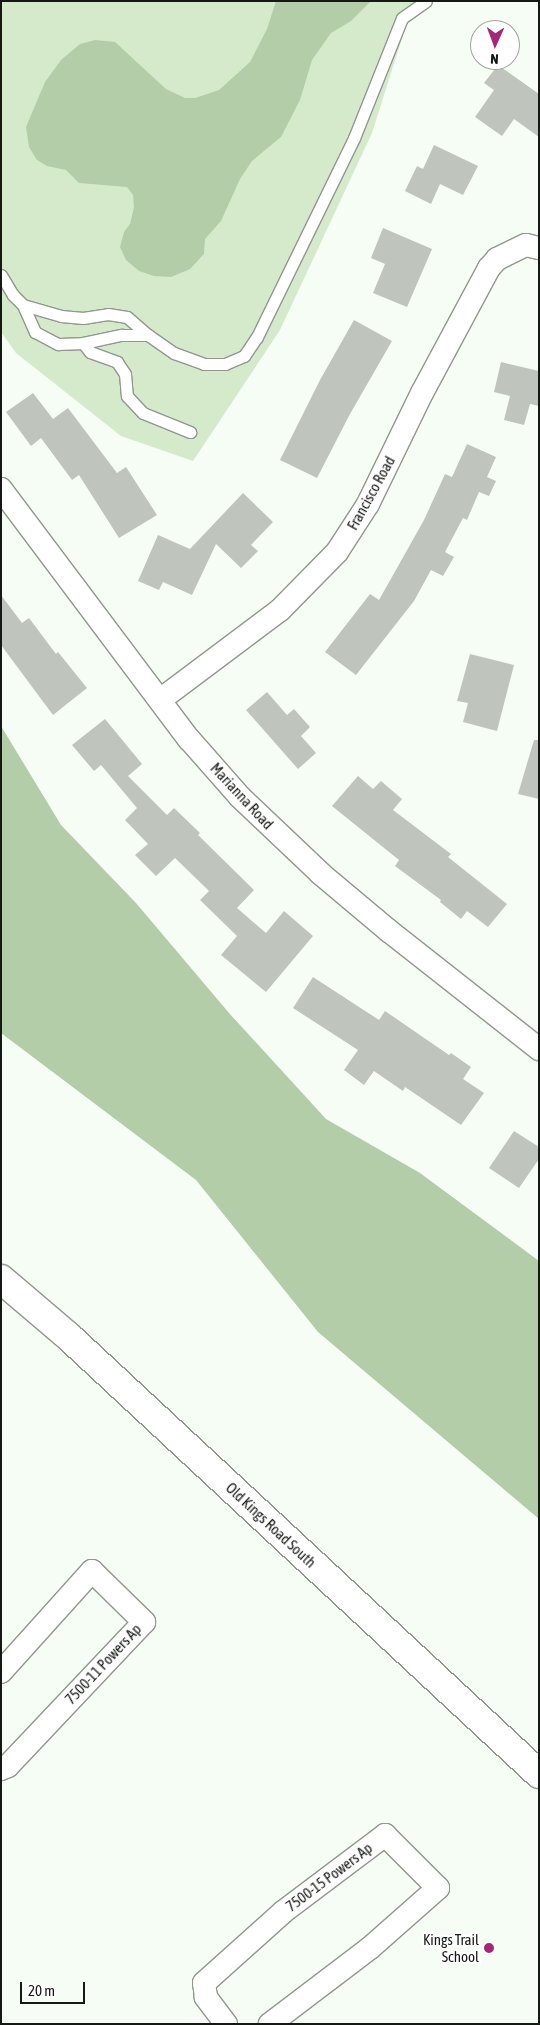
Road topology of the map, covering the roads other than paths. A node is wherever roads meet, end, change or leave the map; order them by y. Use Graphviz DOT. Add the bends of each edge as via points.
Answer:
graph roads {
  1 [pos="426,1"];
  2 [pos="532,247"];
  3 [pos="1,275"];
  4 [pos="23,305"];
  5 [pos="148,336"];
  6 [pos="83,343"];
  7 [pos="190,432"];
  8 [pos="1,489"];
  9 [pos="160,700"];
  10 [pos="539,1049"];
  11 [pos="1,1279"];
  12 [pos="1,1672"];
  13 [pos="1,1769"];
  14 [pos="539,1774"];
  15 [pos="226,2024"];
  16 [pos="270,2024"];
  1 -- 5 [label="lane" via="402,18 354,138 257,338 244,356 225,364 204,364 174,354"];
  2 -- 9 [label="street, Francisco Road" via="497,258 488,268 368,504 336,552 280,610"];
  3 -- 4 [label="lane" via="13,296"];
  4 -- 5 [label="lane" via="60,316 126,316"];
  4 -- 6 [label="lane" via="35,332 58,344"];
  5 -- 6 [label="lane" via="122,335"];
  6 -- 7 [label="lane" via="90,352 117,362 126,374 127,396 143,414"];
  8 -- 9 [label="street, Marianna Road"];
  9 -- 10 [label="street, Marianna Road" via="240,797 279,835 389,931"];
  11 -- 14 [label="street, Old Kings Road South" via="68,1336"];
  12 -- 13 [label="street, 7500-11 Powers Ap" via="92,1571 144,1622 8,1766"];
  15 -- 16 [label="street, 7500-15 Powers Ap" via="206,1997 204,1984 283,1912 385,1835 438,1888 370,1948"];
}
